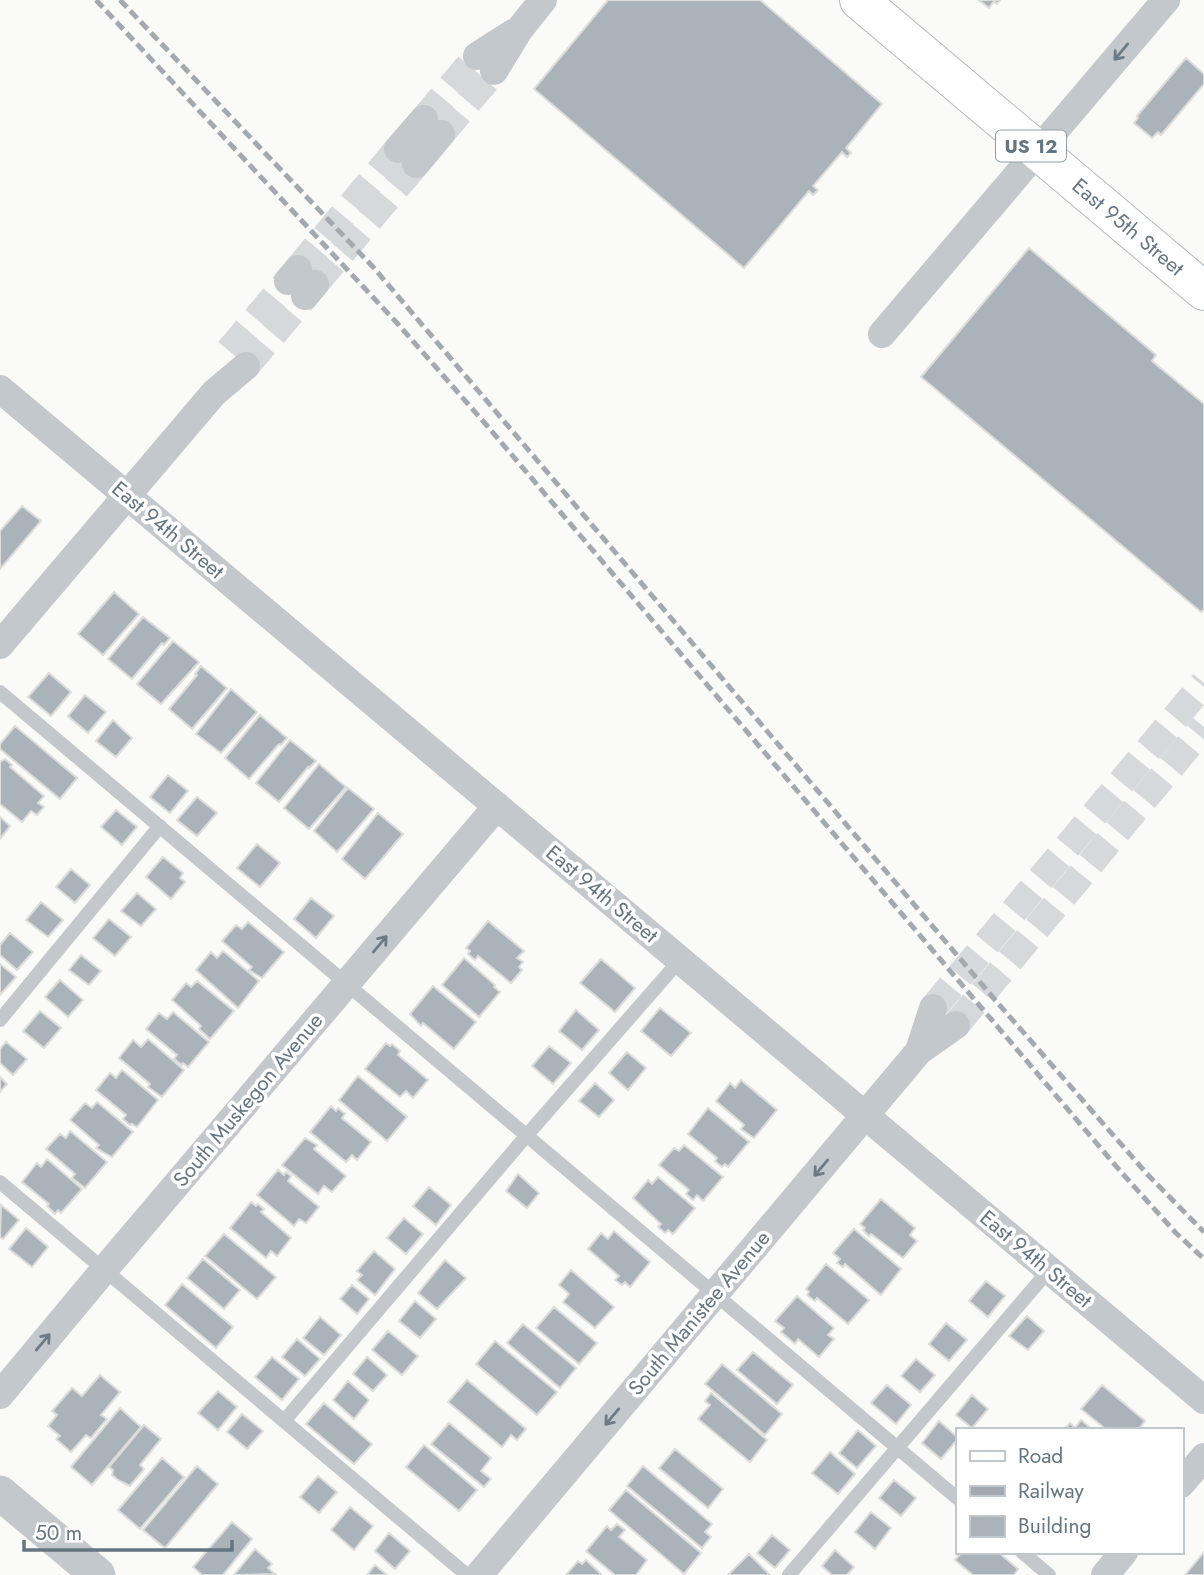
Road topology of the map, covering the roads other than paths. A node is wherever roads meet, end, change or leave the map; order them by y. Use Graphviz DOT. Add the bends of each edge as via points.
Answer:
graph roads {
  1 [pos="543,0"];
  2 [pos="859,0"];
  3 [pos="1166,0"];
  4 [pos="485,63"];
  5 [pos="432,127"];
  6 [pos="1037,151"];
  7 [pos="407,157"];
  8 [pos="1204,291"];
  9 [pos="882,334"];
  10 [pos="238,359"];
  11 [pos="0,389"];
  12 [pos="127,496"];
  13 [pos="0,645"];
  14 [pos="0,692"];
  15 [pos="498,806"];
  16 [pos="160,826"];
  17 [pos="680,960"];
  18 [pos="346,983"];
  19 [pos="933,1008"];
  20 [pos="0,1020"];
  21 [pos="956,1025"];
  22 [pos="919,1051"];
  23 [pos="865,1115"];
  24 [pos="527,1135"];
  25 [pos="0,1182"];
  26 [pos="104,1269"];
  27 [pos="1049,1270"];
  28 [pos="716,1294"];
  29 [pos="0,1395"];
  30 [pos="1204,1400"];
  31 [pos="284,1421"];
  32 [pos="897,1446"];
  33 [pos="1204,1457"];
  34 [pos="1183,1482"];
  35 [pos="0,1493"];
  36 [pos="956,1496"];
  37 [pos="1024,1554"];
  38 [pos="1122,1554"];
  39 [pos="98,1575"];
  40 [pos="467,1575"];
  41 [pos="479,1575"];
  42 [pos="789,1575"];
  43 [pos="1049,1575"];
  44 [pos="1105,1575"];
  1 -- 4 [label="street"];
  2 -- 6 [label="main road, East 95th Street / US 12"];
  3 -- 6 [label="street, one-way"];
  5 -- 7 [label="street"];
  6 -- 8 [label="main road, East 95th Street / US 12"];
  6 -- 9 [label="street"];
  10 -- 12 [label="street"];
  11 -- 12 [label="street, East 94th Street"];
  12 -- 13 [label="street"];
  12 -- 15 [label="street, East 94th Street"];
  14 -- 16 [label="lane"];
  15 -- 17 [label="street, East 94th Street"];
  18 -- 15 [label="street, South Muskegon Avenue, one-way"];
  16 -- 18 [label="lane"];
  16 -- 20 [label="lane"];
  17 -- 23 [label="street, East 94th Street"];
  17 -- 24 [label="lane"];
  18 -- 24 [label="lane"];
  18 -- 26 [label="street, South Muskegon Avenue"];
  19 -- 22 [label="street, South Manistee Avenue"];
  21 -- 22 [label="street, South Manistee Avenue"];
  22 -- 23 [label="street, South Manistee Avenue"];
  23 -- 27 [label="street, East 94th Street"];
  23 -- 28 [label="street, South Manistee Avenue, one-way"];
  24 -- 28 [label="lane"];
  24 -- 31 [label="lane"];
  25 -- 26 [label="lane"];
  29 -- 26 [label="street, South Muskegon Avenue, one-way"];
  26 -- 31 [label="lane"];
  27 -- 30 [label="street, East 94th Street"];
  27 -- 32 [label="lane"];
  28 -- 32 [label="lane"];
  28 -- 41 [label="street, South Manistee Avenue, one-way"];
  31 -- 40 [label="lane"];
  32 -- 36 [label="lane"];
  32 -- 42 [label="lane"];
  33 -- 34 [label="street"];
  35 -- 39 [label="street"];
  37 -- 43 [label="lane"];
  38 -- 44 [label="street"];
}
